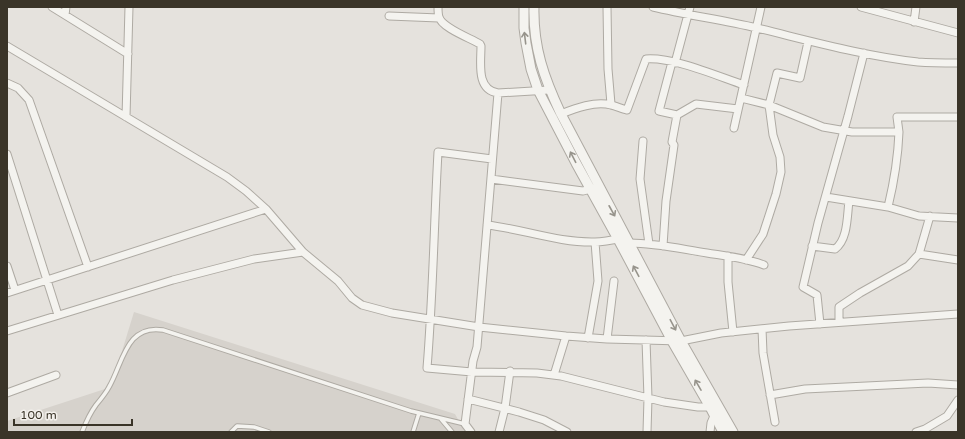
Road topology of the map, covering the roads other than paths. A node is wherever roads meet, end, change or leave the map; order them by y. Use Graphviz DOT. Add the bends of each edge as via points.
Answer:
graph roads {
  1 [pos="52,7"];
  2 [pos="66,7"];
  3 [pos="129,7"];
  4 [pos="438,7"];
  5 [pos="524,7"];
  6 [pos="534,7"];
  7 [pos="607,7"];
  8 [pos="653,7"];
  9 [pos="690,7"];
  10 [pos="761,7"];
  11 [pos="861,7"];
  12 [pos="916,7"];
  13 [pos="65,15"];
  14 [pos="688,15"];
  15 [pos="389,16"];
  16 [pos="438,18"];
  17 [pos="914,22"];
  18 [pos="756,28"];
  19 [pos="958,33"];
  20 [pos="808,42"];
  21 [pos="7,46"];
  22 [pos="864,53"];
  23 [pos="128,54"];
  24 [pos="673,63"];
  25 [pos="958,63"];
  26 [pos="7,82"];
  27 [pos="744,85"];
  28 [pos="538,90"];
  29 [pos="550,90"];
  30 [pos="498,93"];
  31 [pos="741,98"];
  32 [pos="611,104"];
  33 [pos="769,105"];
  34 [pos="738,109"];
  35 [pos="561,114"];
  36 [pos="677,115"];
  37 [pos="126,117"];
  38 [pos="958,117"];
  39 [pos="734,128"];
  40 [pos="844,130"];
  41 [pos="899,132"];
  42 [pos="643,141"];
  43 [pos="7,154"];
  44 [pos="492,159"];
  45 [pos="490,179"];
  46 [pos="594,188"];
  47 [pos="826,198"];
  48 [pos="849,201"];
  49 [pos="888,207"];
  50 [pos="266,209"];
  51 [pos="930,216"];
  52 [pos="958,218"];
  53 [pos="487,225"];
  54 [pos="625,240"];
  55 [pos="595,242"];
  56 [pos="649,244"];
  57 [pos="663,246"];
  58 [pos="812,246"];
  59 [pos="303,252"];
  60 [pos="919,254"];
  61 [pos="728,256"];
  62 [pos="746,260"];
  63 [pos="958,260"];
  64 [pos="764,265"];
  65 [pos="7,266"];
  66 [pos="88,267"];
  67 [pos="47,280"];
  68 [pos="614,281"];
  69 [pos="15,290"];
  70 [pos="7,293"];
  71 [pos="958,314"];
  72 [pos="58,315"];
  73 [pos="431,320"];
  74 [pos="839,322"];
  75 [pos="820,324"];
  76 [pos="479,327"];
  77 [pos="762,329"];
  78 [pos="7,331"];
  79 [pos="734,332"];
  80 [pos="566,336"];
  81 [pos="588,338"];
  82 [pos="607,339"];
  83 [pos="646,340"];
  84 [pos="672,340"];
  85 [pos="681,341"];
  86 [pos="510,371"];
  87 [pos="472,372"];
  88 [pos="56,375"];
  89 [pos="554,376"];
  90 [pos="958,385"];
  91 [pos="7,393"];
  92 [pos="770,395"];
  93 [pos="648,398"];
  94 [pos="468,399"];
  95 [pos="958,400"];
  96 [pos="715,407"];
  97 [pos="505,408"];
  98 [pos="419,413"];
  99 [pos="714,416"];
  100 [pos="441,419"];
  101 [pos="775,422"];
  102 [pos="465,424"];
  103 [pos="502,431"];
  104 [pos="82,432"];
  105 [pos="230,432"];
  106 [pos="269,432"];
  107 [pos="413,432"];
  108 [pos="452,432"];
  109 [pos="471,432"];
  110 [pos="567,432"];
  111 [pos="647,432"];
  112 [pos="710,432"];
  113 [pos="723,432"];
  114 [pos="733,432"];
  115 [pos="916,432"];
  1 -- 13 [label="street"];
  2 -- 13 [label="street"];
  3 -- 23 [label="street"];
  4 -- 16 [label="street"];
  28 -- 5 [label="street, one-way" via="526,43"];
  6 -- 29 [label="street" via="534,35 539,61"];
  7 -- 32 [label="street"];
  8 -- 14 [label="street"];
  9 -- 14 [label="street"];
  10 -- 18 [label="street"];
  11 -- 17 [label="street"];
  12 -- 17 [label="street"];
  13 -- 23 [label="street"];
  14 -- 18 [label="street"];
  14 -- 24 [label="street"];
  15 -- 16 [label="street"];
  16 -- 30 [label="street" via="451,29 480,44 484,85 491,92"];
  17 -- 19 [label="street"];
  18 -- 20 [label="street"];
  18 -- 27 [label="street"];
  20 -- 22 [label="street"];
  20 -- 33 [label="street" via="800,78 776,73"];
  21 -- 37 [label="street"];
  22 -- 25 [label="street" via="919,62"];
  22 -- 40 [label="street"];
  23 -- 37 [label="street"];
  24 -- 27 [label="street"];
  24 -- 32 [label="street" via="646,59 626,110"];
  24 -- 36 [label="street" via="659,111"];
  26 -- 66 [label="street" via="18,88 29,100"];
  27 -- 31 [label="street"];
  28 -- 29 [label="street"];
  28 -- 30 [label="street"];
  46 -- 28 [label="street, one-way"];
  29 -- 35 [label="street"];
  30 -- 44 [label="street"];
  31 -- 33 [label="street"];
  31 -- 34 [label="street"];
  32 -- 35 [label="street" via="582,107"];
  33 -- 40 [label="street" via="823,127"];
  33 -- 62 [label="street" via="781,172 765,229"];
  34 -- 36 [label="street" via="696,104"];
  34 -- 39 [label="street"];
  35 -- 46 [label="street"];
  36 -- 57 [label="street" via="672,142 674,145"];
  37 -- 50 [label="street" via="227,177"];
  38 -- 41 [label="street" via="896,118"];
  40 -- 41 [label="street"];
  40 -- 47 [label="street"];
  41 -- 49 [label="street" via="898,154"];
  42 -- 56 [label="street" via="640,180"];
  43 -- 67 [label="street"];
  44 -- 45 [label="street"];
  44 -- 73 [label="street" via="438,152"];
  45 -- 46 [label="street" via="583,191"];
  45 -- 53 [label="street"];
  46 -- 54 [label="street"];
  47 -- 48 [label="street"];
  47 -- 58 [label="street"];
  48 -- 49 [label="street"];
  48 -- 58 [label="street" via="844,235 839,246 835,249"];
  49 -- 51 [label="street" via="919,216"];
  50 -- 59 [label="street"];
  50 -- 66 [label="street"];
  51 -- 52 [label="street"];
  51 -- 60 [label="street"];
  53 -- 55 [label="street" via="555,238"];
  53 -- 76 [label="street"];
  54 -- 55 [label="street"];
  54 -- 56 [label="street"];
  84 -- 54 [label="street, one-way"];
  54 -- 85 [label="street, one-way"];
  55 -- 81 [label="street" via="598,281"];
  56 -- 57 [label="street"];
  57 -- 61 [label="street"];
  58 -- 75 [label="street" via="803,287 816,294"];
  59 -- 72 [label="street" via="254,259 173,280"];
  59 -- 73 [label="street" via="362,305"];
  60 -- 63 [label="street"];
  60 -- 74 [label="street" via="908,266 839,307"];
  61 -- 62 [label="street"];
  61 -- 79 [label="street" via="728,282"];
  62 -- 64 [label="street"];
  65 -- 69 [label="street"];
  66 -- 67 [label="street"];
  67 -- 69 [label="street"];
  67 -- 72 [label="street"];
  68 -- 82 [label="street"];
  69 -- 70 [label="street"];
  71 -- 74 [label="street"];
  72 -- 78 [label="street"];
  73 -- 76 [label="street"];
  73 -- 87 [label="street" via="427,368"];
  74 -- 75 [label="street"];
  75 -- 77 [label="street"];
  76 -- 80 [label="street"];
  76 -- 87 [label="street" via="478,347"];
  77 -- 79 [label="street"];
  77 -- 92 [label="street"];
  79 -- 85 [label="street"];
  80 -- 81 [label="street"];
  80 -- 89 [label="street"];
  81 -- 82 [label="street"];
  82 -- 83 [label="street"];
  83 -- 84 [label="street"];
  83 -- 93 [label="street"];
  84 -- 85 [label="street"];
  96 -- 84 [label="street, one-way"];
  85 -- 96 [label="street"];
  86 -- 87 [label="street"];
  86 -- 89 [label="street"];
  86 -- 97 [label="street"];
  87 -- 94 [label="street"];
  88 -- 91 [label="street"];
  89 -- 93 [label="street"];
  90 -- 92 [label="street" via="928,383 805,389"];
  92 -- 101 [label="street"];
  93 -- 96 [label="street" via="698,407"];
  93 -- 111 [label="street"];
  94 -- 97 [label="street"];
  94 -- 102 [label="street"];
  95 -- 115 [label="street" via="947,416"];
  96 -- 99 [label="street"];
  96 -- 114 [label="street"];
  97 -- 103 [label="street"];
  97 -- 110 [label="street" via="544,420"];
  98 -- 100 [label="lane"];
  98 -- 104 [label="lane" via="220,347 154,328 146,330 127,347 112,384 90,414"];
  98 -- 107 [label="lane"];
  99 -- 112 [label="street"];
  99 -- 113 [label="street"];
  100 -- 102 [label="lane"];
  100 -- 108 [label="lane"];
  102 -- 109 [label="street"];
  105 -- 106 [label="lane" via="237,426 254,427"];
}
